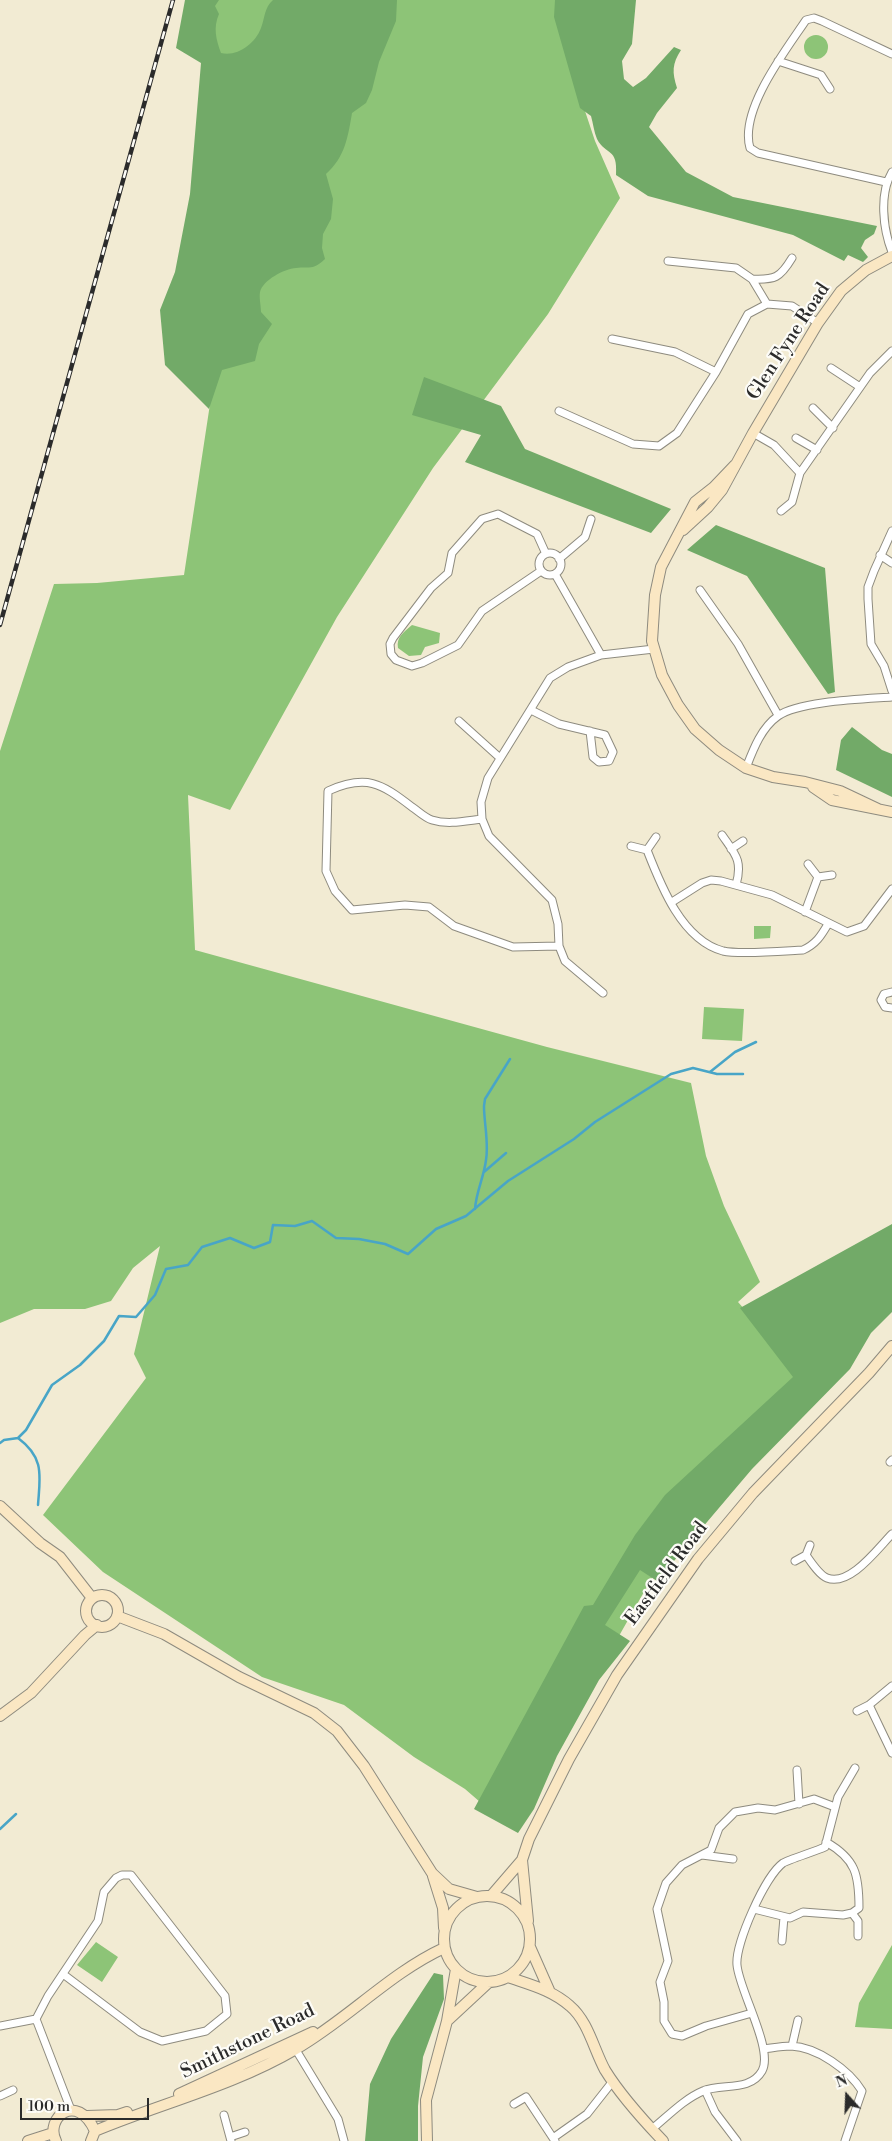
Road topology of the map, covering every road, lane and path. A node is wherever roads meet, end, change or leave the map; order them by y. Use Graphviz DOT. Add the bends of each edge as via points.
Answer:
graph roads {
  1 [pos="892,54"];
  2 [pos="778,62"];
  3 [pos="830,89"];
  4 [pos="892,172"];
  5 [pos="886,182"];
  6 [pos="892,254"];
  7 [pos="792,258"];
  8 [pos="668,262"];
  9 [pos="752,279"];
  10 [pos="767,304"];
  11 [pos="818,323"];
  12 [pos="612,339"];
  13 [pos="892,351"];
  14 [pos="831,368"];
  15 [pos="716,372"];
  16 [pos="860,387"];
  17 [pos="813,408"];
  18 [pos="559,411"];
  19 [pos="833,428"];
  20 [pos="753,433"];
  21 [pos="796,438"];
  22 [pos="817,450"];
  23 [pos="800,473"];
  24 [pos="780,511"];
  25 [pos="591,519"];
  26 [pos="892,530"];
  27 [pos="546,554"];
  28 [pos="880,556"];
  29 [pos="559,559"];
  30 [pos="892,563"];
  31 [pos="541,571"];
  32 [pos="555,574"];
  33 [pos="700,590"];
  34 [pos="654,649"];
  35 [pos="601,655"];
  36 [pos="892,691"];
  37 [pos="892,697"];
  38 [pos="531,710"];
  39 [pos="778,715"];
  40 [pos="460,721"];
  41 [pos="590,731"];
  42 [pos="500,758"];
  43 [pos="746,768"];
  44 [pos="892,812"];
  45 [pos="482,819"];
  46 [pos="722,835"];
  47 [pos="656,837"];
  48 [pos="743,841"];
  49 [pos="631,846"];
  50 [pos="731,849"];
  51 [pos="647,850"];
  52 [pos="808,864"];
  53 [pos="832,875"];
  54 [pos="818,877"];
  55 [pos="736,885"];
  56 [pos="892,889"];
  57 [pos="672,902"];
  58 [pos="804,912"];
  59 [pos="828,924"];
  60 [pos="559,946"];
  61 [pos="892,992"];
  62 [pos="603,993"];
  63 [pos="892,1008"];
  64 [pos="892,1346"];
  65 [pos="0,1506"];
  66 [pos="892,1534"];
  67 [pos="810,1545"];
  68 [pos="806,1556"];
  69 [pos="795,1561"];
  70 [pos="92,1598"];
  71 [pos="117,1616"];
  72 [pos="97,1625"];
  73 [pos="892,1686"];
  74 [pos="869,1705"];
  75 [pos="857,1711"];
  76 [pos="0,1716"];
  77 [pos="892,1753"];
  78 [pos="855,1768"];
  79 [pos="797,1770"];
  80 [pos="799,1804"];
  81 [pos="835,1808"];
  82 [pos="826,1842"];
  83 [pos="701,1855"];
  84 [pos="733,1859"];
  85 [pos="522,1860"];
  86 [pos="432,1873"];
  87 [pos="491,1896"];
  88 [pos="476,1897"];
  89 [pos="754,1909"];
  90 [pos="852,1913"];
  91 [pos="784,1917"];
  92 [pos="528,1924"];
  93 [pos="444,1936"];
  94 [pos="858,1936"];
  95 [pos="782,1941"];
  96 [pos="530,1947"];
  97 [pos="444,1948"];
  98 [pos="456,1969"];
  99 [pos="64,1974"];
  100 [pos="508,1977"];
  101 [pos="488,1982"];
  102 [pos="549,1990"];
  103 [pos="364,2003"];
  104 [pos="752,2013"];
  105 [pos="36,2019"];
  106 [pos="798,2020"];
  107 [pos="447,2021"];
  108 [pos="0,2026"];
  109 [pos="792,2046"];
  110 [pos="764,2049"];
  111 [pos="296,2050"];
  112 [pos="613,2081"];
  113 [pos="13,2090"];
  114 [pos="705,2090"];
  115 [pos="0,2096"];
  116 [pos="514,2104"];
  117 [pos="71,2110"];
  118 [pos="224,2115"];
  119 [pos="87,2116"];
  120 [pos="652,2129"];
  121 [pos="95,2131"];
  122 [pos="245,2132"];
  123 [pos="54,2137"];
  124 [pos="230,2139"];
  125 [pos="554,2139"];
  126 [pos="28,2141"];
  127 [pos="91,2141"];
  128 [pos="344,2141"];
  129 [pos="427,2141"];
  130 [pos="663,2141"];
  131 [pos="737,2141"];
  132 [pos="845,2141"];
  1 -- 2 [label="street" via="814,18 806,20"];
  2 -- 3 [label="street" via="821,75"];
  2 -- 5 [label="street" via="768,74 756,104 747,140 750,148 758,153"];
  4 -- 5 [label="street"];
  5 -- 6 [label="street" via="884,232"];
  6 -- 11 [label="street, Glen Fyne Road" via="841,291"];
  7 -- 9 [label="street" via="783,273 771,280"];
  8 -- 9 [label="street" via="736,268"];
  9 -- 10 [label="street"];
  10 -- 11 [label="street" via="792,306"];
  10 -- 15 [label="street" via="748,314"];
  11 -- 20 [label="street, Glen Fyne Road"];
  12 -- 15 [label="street" via="675,352"];
  13 -- 16 [label="street"];
  14 -- 16 [label="street"];
  15 -- 18 [label="street" via="678,434 659,446 633,444"];
  16 -- 19 [label="street"];
  17 -- 19 [label="street"];
  19 -- 22 [label="street"];
  20 -- 23 [label="street" via="774,445"];
  20 -- 34 [label="street, Glen Fyne Road" via="735,465 696,502 661,567 655,595"];
  21 -- 22 [label="street"];
  22 -- 23 [label="street"];
  23 -- 24 [label="street" via="792,502"];
  25 -- 29 [label="street" via="585,537"];
  26 -- 28 [label="street"];
  27 -- 29 [label="street"];
  27 -- 31 [label="street" via="539,564"];
  27 -- 31 [label="street" via="537,534 498,514 482,519 452,553 448,574 430,588 393,638 390,644 392,654 396,660 412,666 458,645 482,611"];
  28 -- 30 [label="street"];
  28 -- 36 [label="street" via="868,587 869,636"];
  29 -- 32 [label="street" via="560,567"];
  31 -- 32 [label="street"];
  32 -- 35 [label="street"];
  33 -- 39 [label="street" via="738,644"];
  34 -- 35 [label="street"];
  34 -- 43 [label="street, Glen Fyne Road" via="662,675 694,728"];
  35 -- 38 [label="street" via="568,667 550,678"];
  37 -- 39 [label="street" via="813,705"];
  38 -- 41 [label="street" via="559,724"];
  38 -- 42 [label="street"];
  39 -- 43 [label="street" via="762,733"];
  40 -- 42 [label="street"];
  41 -- 41 [label="street" via="593,757 599,762 609,761 613,752 605,735"];
  42 -- 45 [label="street" via="488,778 481,802"];
  43 -- 44 [label="street, Glen Fyne Road" via="773,777 806,782 832,800"];
  45 -- 60 [label="street" via="489,836 552,900"];
  45 -- 60 [label="street" via="446,823 429,819 389,789 365,781 346,783 328,791 326,872 335,891 352,910 405,905 429,907 454,926 514,947"];
  46 -- 50 [label="street"];
  47 -- 51 [label="street"];
  48 -- 50 [label="street"];
  49 -- 51 [label="street"];
  50 -- 55 [label="street" via="740,870"];
  51 -- 57 [label="street"];
  52 -- 54 [label="street"];
  53 -- 54 [label="street"];
  54 -- 58 [label="street"];
  55 -- 57 [label="street" via="712,880"];
  55 -- 58 [label="street" via="772,895"];
  56 -- 59 [label="street" via="864,926 856,931 847,932"];
  57 -- 59 [label="street" via="690,932 723,951 803,950 820,938"];
  58 -- 59 [label="street"];
  60 -- 62 [label="street" via="565,961"];
  61 -- 63 [label="street" via="884,994 881,1000 885,1007"];
  64 -- 85 [label="street, Eastfield Road" via="753,1493 682,1579 598,1706 533,1831"];
  65 -- 70 [label="street" via="60,1557"];
  66 -- 68 [label="street" via="853,1574 842,1579 827,1578"];
  67 -- 68 [label="street"];
  68 -- 69 [label="street"];
  70 -- 71 [label="street" via="104,1595 113,1599"];
  70 -- 72 [label="street" via="87,1614"];
  71 -- 72 [label="street" via="110,1624"];
  71 -- 86 [label="street" via="164,1634 240,1677 314,1713 337,1731 364,1766"];
  72 -- 76 [label="street" via="31,1693"];
  73 -- 74 [label="street"];
  74 -- 75 [label="street"];
  74 -- 77 [label="street"];
  78 -- 81 [label="street" via="838,1796"];
  79 -- 80 [label="street"];
  80 -- 81 [label="street" via="814,1799"];
  80 -- 83 [label="street" via="775,1810 758,1808 735,1812 719,1828 711,1850"];
  81 -- 82 [label="street"];
  82 -- 89 [label="street" via="825,1847 784,1862 771,1875"];
  82 -- 90 [label="street" via="852,1862 859,1884 859,1908"];
  83 -- 84 [label="street"];
  83 -- 104 [label="street" via="682,1865 666,1884 657,1909 668,1960 660,1982 664,2021 672,2034 682,2036"];
  85 -- 87 [label="street, Eastfield Road"];
  85 -- 92 [label="street, Eastfield Road"];
  86 -- 88 [label="street" via="449,1889"];
  86 -- 93 [label="street" via="443,1908"];
  87 -- 88 [label="street"];
  87 -- 92 [label="street" via="511,1902"];
  88 -- 93 [label="street" via="460,1906 451,1916"];
  89 -- 91 [label="street"];
  89 -- 104 [label="street" via="742,1938 736,1965"];
  90 -- 91 [label="street" via="803,1912"];
  90 -- 94 [label="street" via="858,1921"];
  91 -- 95 [label="street"];
  92 -- 96 [label="street"];
  93 -- 97 [label="street"];
  96 -- 100 [label="street" via="521,1967"];
  96 -- 102 [label="street"];
  97 -- 98 [label="street"];
  97 -- 103 [label="street, Smithstone Road" via="407,1968"];
  98 -- 101 [label="street" via="471,1978"];
  98 -- 107 [label="street"];
  99 -- 99 [label="street" via="98,1922 107,1888 120,1876 131,1875 225,1996 227,2014 206,2031 162,2041 140,2032"];
  99 -- 105 [label="street"];
  100 -- 101 [label="street"];
  100 -- 102 [label="street"];
  101 -- 107 [label="street"];
  102 -- 112 [label="street" via="572,2007"];
  103 -- 111 [label="street, Smithstone Road"];
  103 -- 119 [label="street, Smithstone Road" via="308,2034 180,2094 118,2115"];
  104 -- 110 [label="street"];
  105 -- 108 [label="street"];
  105 -- 117 [label="street"];
  106 -- 109 [label="street"];
  107 -- 129 [label="street" via="426,2100"];
  109 -- 110 [label="street"];
  109 -- 132 [label="street" via="814,2052 832,2062 856,2082 862,2092"];
  110 -- 114 [label="street" via="763,2070 754,2079 742,2085"];
  111 -- 121 [label="street, Smithstone Road" via="240,2077"];
  111 -- 128 [label="street" via="338,2119"];
  112 -- 120 [label="street"];
  112 -- 125 [label="street" via="587,2114"];
  113 -- 115 [label="street"];
  114 -- 120 [label="street" via="691,2097"];
  114 -- 131 [label="street" via="714,2112"];
  116 -- 125 [label="street" via="526,2097"];
  117 -- 119 [label="street, Smithstone Road"];
  117 -- 123 [label="street" via="56,2120"];
  118 -- 124 [label="street"];
  119 -- 121 [label="street"];
  120 -- 130 [label="street"];
  121 -- 127 [label="street"];
  122 -- 124 [label="street"];
  123 -- 126 [label="street"];
}
